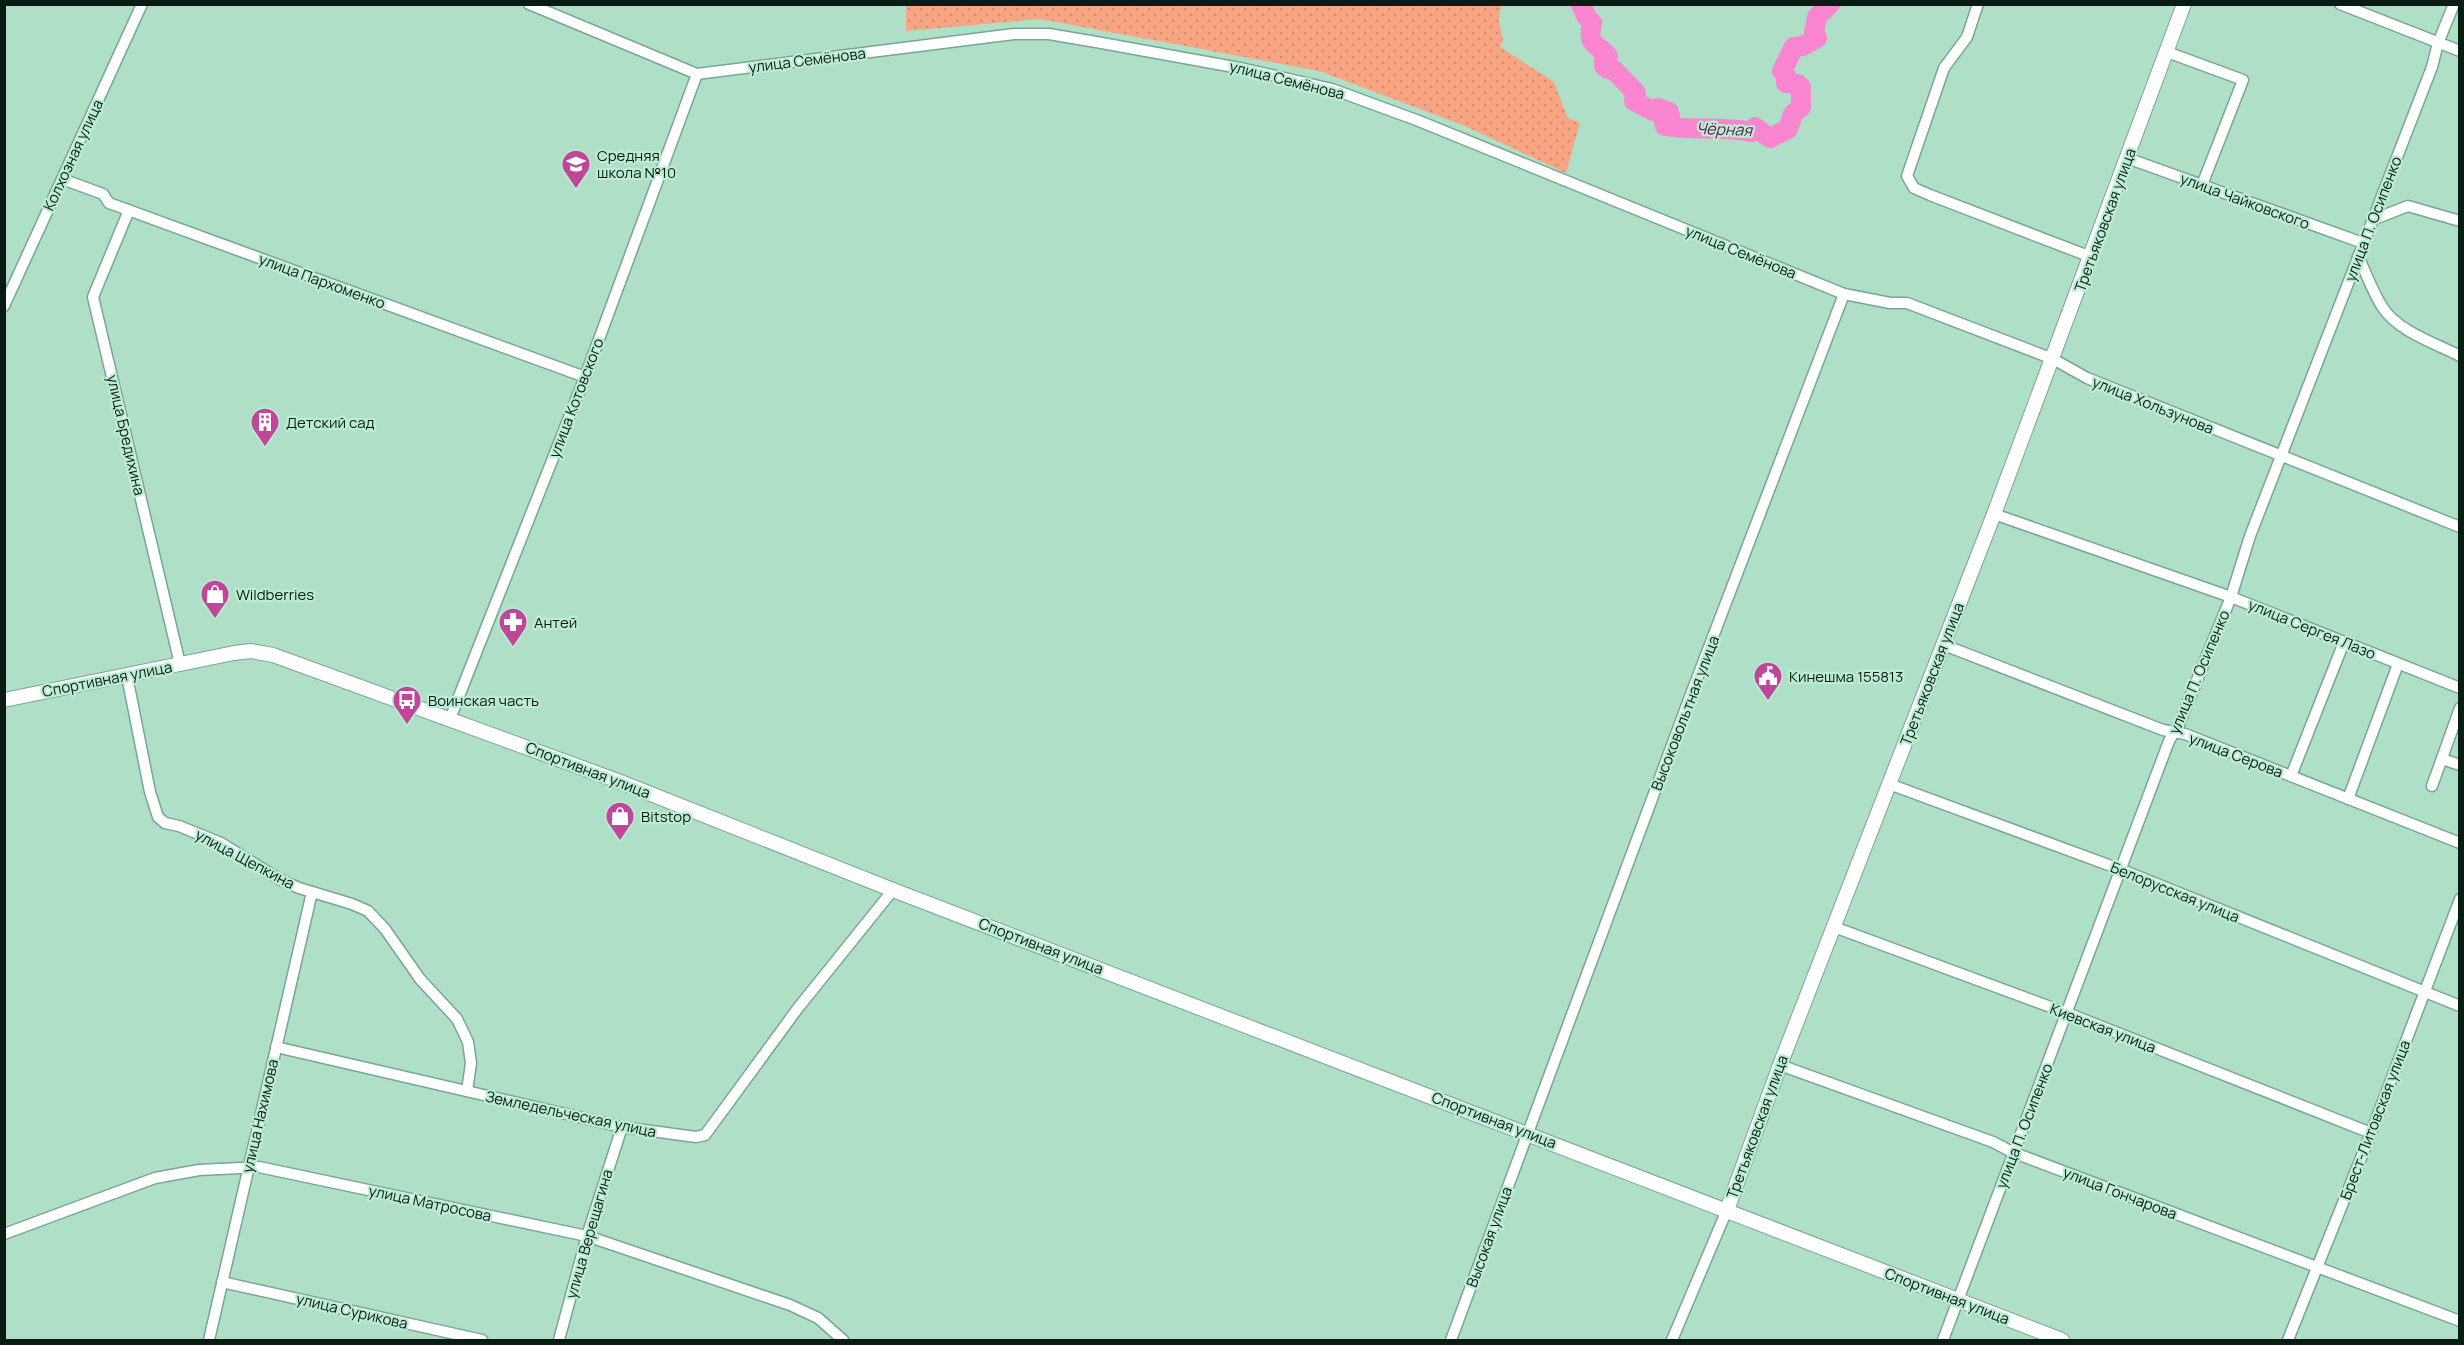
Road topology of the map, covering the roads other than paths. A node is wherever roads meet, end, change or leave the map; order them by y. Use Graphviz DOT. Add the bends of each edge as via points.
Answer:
graph roads {
  1 [pos="142,4"];
  2 [pos="529,4"];
  3 [pos="1978,4"];
  4 [pos="2184,4"];
  5 [pos="2340,4"];
  6 [pos="2454,4"];
  7 [pos="2438,43"];
  8 [pos="2460,51"];
  9 [pos="2167,52"];
  10 [pos="697,74"];
  11 [pos="2127,158"];
  12 [pos="62,180"];
  13 [pos="2202,185"];
  14 [pos="129,210"];
  15 [pos="2372,220"];
  16 [pos="2460,221"];
  17 [pos="2363,243"];
  18 [pos="2358,256"];
  19 [pos="2091,257"];
  20 [pos="1844,294"];
  21 [pos="4,306"];
  22 [pos="2460,356"];
  23 [pos="2053,359"];
  24 [pos="585,377"];
  25 [pos="2282,457"];
  26 [pos="1994,514"];
  27 [pos="2460,527"];
  28 [pos="2231,597"];
  29 [pos="2344,642"];
  30 [pos="1944,645"];
  31 [pos="180,664"];
  32 [pos="2398,664"];
  33 [pos="127,676"];
  34 [pos="2460,688"];
  35 [pos="4,700"];
  36 [pos="2460,708"];
  37 [pos="450,718"];
  38 [pos="2174,733"];
  39 [pos="2442,759"];
  40 [pos="2460,765"];
  41 [pos="2291,776"];
  42 [pos="1889,784"];
  43 [pos="2432,786"];
  44 [pos="2348,799"];
  45 [pos="2460,843"];
  46 [pos="2122,870"];
  47 [pos="893,890"];
  48 [pos="312,892"];
  49 [pos="2460,899"];
  50 [pos="1834,927"];
  51 [pos="2424,993"];
  52 [pos="2460,1006"];
  53 [pos="2067,1013"];
  54 [pos="276,1047"];
  55 [pos="1780,1065"];
  56 [pos="466,1091"];
  57 [pos="622,1127"];
  58 [pos="1528,1133"];
  59 [pos="2371,1133"];
  60 [pos="2012,1152"];
  61 [pos="249,1167"];
  62 [pos="1727,1210"];
  63 [pos="4,1234"];
  64 [pos="587,1236"];
  65 [pos="2316,1267"];
  66 [pos="222,1282"];
  67 [pos="1958,1301"];
  68 [pos="2460,1322"];
  69 [pos="209,1341"];
  70 [pos="482,1341"];
  71 [pos="559,1341"];
  72 [pos="843,1341"];
  73 [pos="1451,1341"];
  74 [pos="1672,1341"];
  75 [pos="1943,1341"];
  76 [pos="2062,1341"];
  77 [pos="2288,1341"];
  1 -- 12 [label="street, Колхозная улица"];
  2 -- 10 [label="street"];
  3 -- 19 [label="street" via="1967,37 1944,68 1907,176 1914,188"];
  4 -- 9 [label="street, Третьяковская улица"];
  5 -- 7 [label="street"];
  6 -- 7 [label="street, улица П. Осипенко"];
  7 -- 8 [label="street"];
  7 -- 15 [label="street, улица П. Осипенко" via="2432,68"];
  9 -- 11 [label="street, Третьяковская улица"];
  9 -- 13 [label="street" via="2243,80"];
  10 -- 20 [label="street, улица Семёнова" via="1014,34 1061,36 1245,69 1332,89 1384,107"];
  10 -- 24 [label="street, улица Котовского"];
  11 -- 13 [label="street, улица Чайковского"];
  11 -- 19 [label="street, Третьяковская улица"];
  12 -- 14 [label="street, улица Пархоменко" via="103,194 109,203"];
  12 -- 21 [label="street, Колхозная улица"];
  13 -- 17 [label="street, улица Чайковского"];
  14 -- 24 [label="street, улица Пархоменко"];
  14 -- 31 [label="street, улица Бредихина" via="93,297"];
  15 -- 16 [label="street" via="2408,206"];
  15 -- 17 [label="street, улица П. Осипенко"];
  17 -- 18 [label="street, улица П. Осипенко"];
  18 -- 22 [label="street" via="2382,307 2393,319"];
  18 -- 25 [label="street, улица П. Осипенко"];
  19 -- 23 [label="street, Третьяковская улица"];
  20 -- 23 [label="street, улица Хользунова" via="1907,303"];
  20 -- 58 [label="street, Высоковольтная улица"];
  23 -- 25 [label="street, улица Хользунова" via="2087,378"];
  23 -- 26 [label="street, Третьяковская улица"];
  24 -- 37 [label="street, улица Котовского"];
  25 -- 27 [label="street, улица Хользунова"];
  25 -- 28 [label="street, улица П. Осипенко"];
  26 -- 28 [label="street, улица Сергея Лазо"];
  26 -- 30 [label="street, Третьяковская улица"];
  28 -- 29 [label="street, улица Сергея Лазо"];
  28 -- 38 [label="street, улица П. Осипенко"];
  29 -- 32 [label="street, улица Сергея Лазо"];
  29 -- 41 [label="street"];
  30 -- 38 [label="street, улица Серова"];
  30 -- 42 [label="street, Третьяковская улица"];
  31 -- 33 [label="street, Спортивная улица"];
  31 -- 37 [label="street, Спортивная улица" via="234,653 264,653"];
  32 -- 34 [label="street, улица Сергея Лазо"];
  32 -- 44 [label="street"];
  33 -- 35 [label="street, Спортивная улица"];
  33 -- 48 [label="street, улица Щепкина" via="158,817 221,843 279,879"];
  36 -- 39 [label="street"];
  37 -- 47 [label="street, Спортивная улица"];
  38 -- 41 [label="street, улица Серова"];
  38 -- 46 [label="street, улица П. Осипенко"];
  39 -- 40 [label="street"];
  39 -- 43 [label="street"];
  41 -- 44 [label="street, улица Серова"];
  42 -- 46 [label="street, Белорусская улица"];
  42 -- 50 [label="street, Третьяковская улица"];
  44 -- 45 [label="street, улица Серова"];
  46 -- 51 [label="street, Белорусская улица"];
  46 -- 53 [label="street, улица П. Осипенко"];
  47 -- 57 [label="street, Земледельческая улица" via="798,1008 705,1135"];
  47 -- 58 [label="street, Спортивная улица"];
  48 -- 54 [label="street, улица Нахимова"];
  48 -- 56 [label="street, улица Щепкина" via="368,911 386,929 420,979 457,1019 468,1042 471,1063"];
  49 -- 51 [label="street, Брест-Литовская улица"];
  50 -- 53 [label="street, Киевская улица"];
  50 -- 55 [label="street, Третьяковская улица"];
  51 -- 52 [label="street, Белорусская улица"];
  51 -- 59 [label="street, Брест-Литовская улица"];
  53 -- 59 [label="street, Киевская улица"];
  53 -- 60 [label="street, улица П. Осипенко"];
  54 -- 56 [label="street, Земледельческая улица"];
  54 -- 61 [label="street, улица Нахимова"];
  55 -- 60 [label="street, улица Гончарова"];
  55 -- 62 [label="street, Третьяковская улица"];
  56 -- 57 [label="street, Земледельческая улица"];
  57 -- 64 [label="street, улица Верещагина"];
  58 -- 62 [label="street, Спортивная улица"];
  58 -- 73 [label="street, Высокая улица"];
  59 -- 65 [label="street, Брест-Литовская улица"];
  60 -- 65 [label="street, улица Гончарова"];
  60 -- 67 [label="street, улица П. Осипенко"];
  61 -- 63 [label="street, улица Матросова" via="155,1178"];
  61 -- 64 [label="street, улица Матросова"];
  61 -- 66 [label="street, улица Нахимова"];
  62 -- 67 [label="street, Спортивная улица"];
  62 -- 74 [label="street, Третьяковская улица"];
  64 -- 71 [label="street, улица Верещагина"];
  64 -- 72 [label="street, улица Матросова" via="790,1305 818,1318"];
  65 -- 68 [label="street, улица Гончарова"];
  65 -- 77 [label="street, Брест-Литовская улица"];
  66 -- 69 [label="street, улица Нахимова"];
  66 -- 70 [label="street, улица Сурикова"];
  67 -- 75 [label="street, улица П. Осипенко"];
  67 -- 76 [label="street, Спортивная улица"];
}
